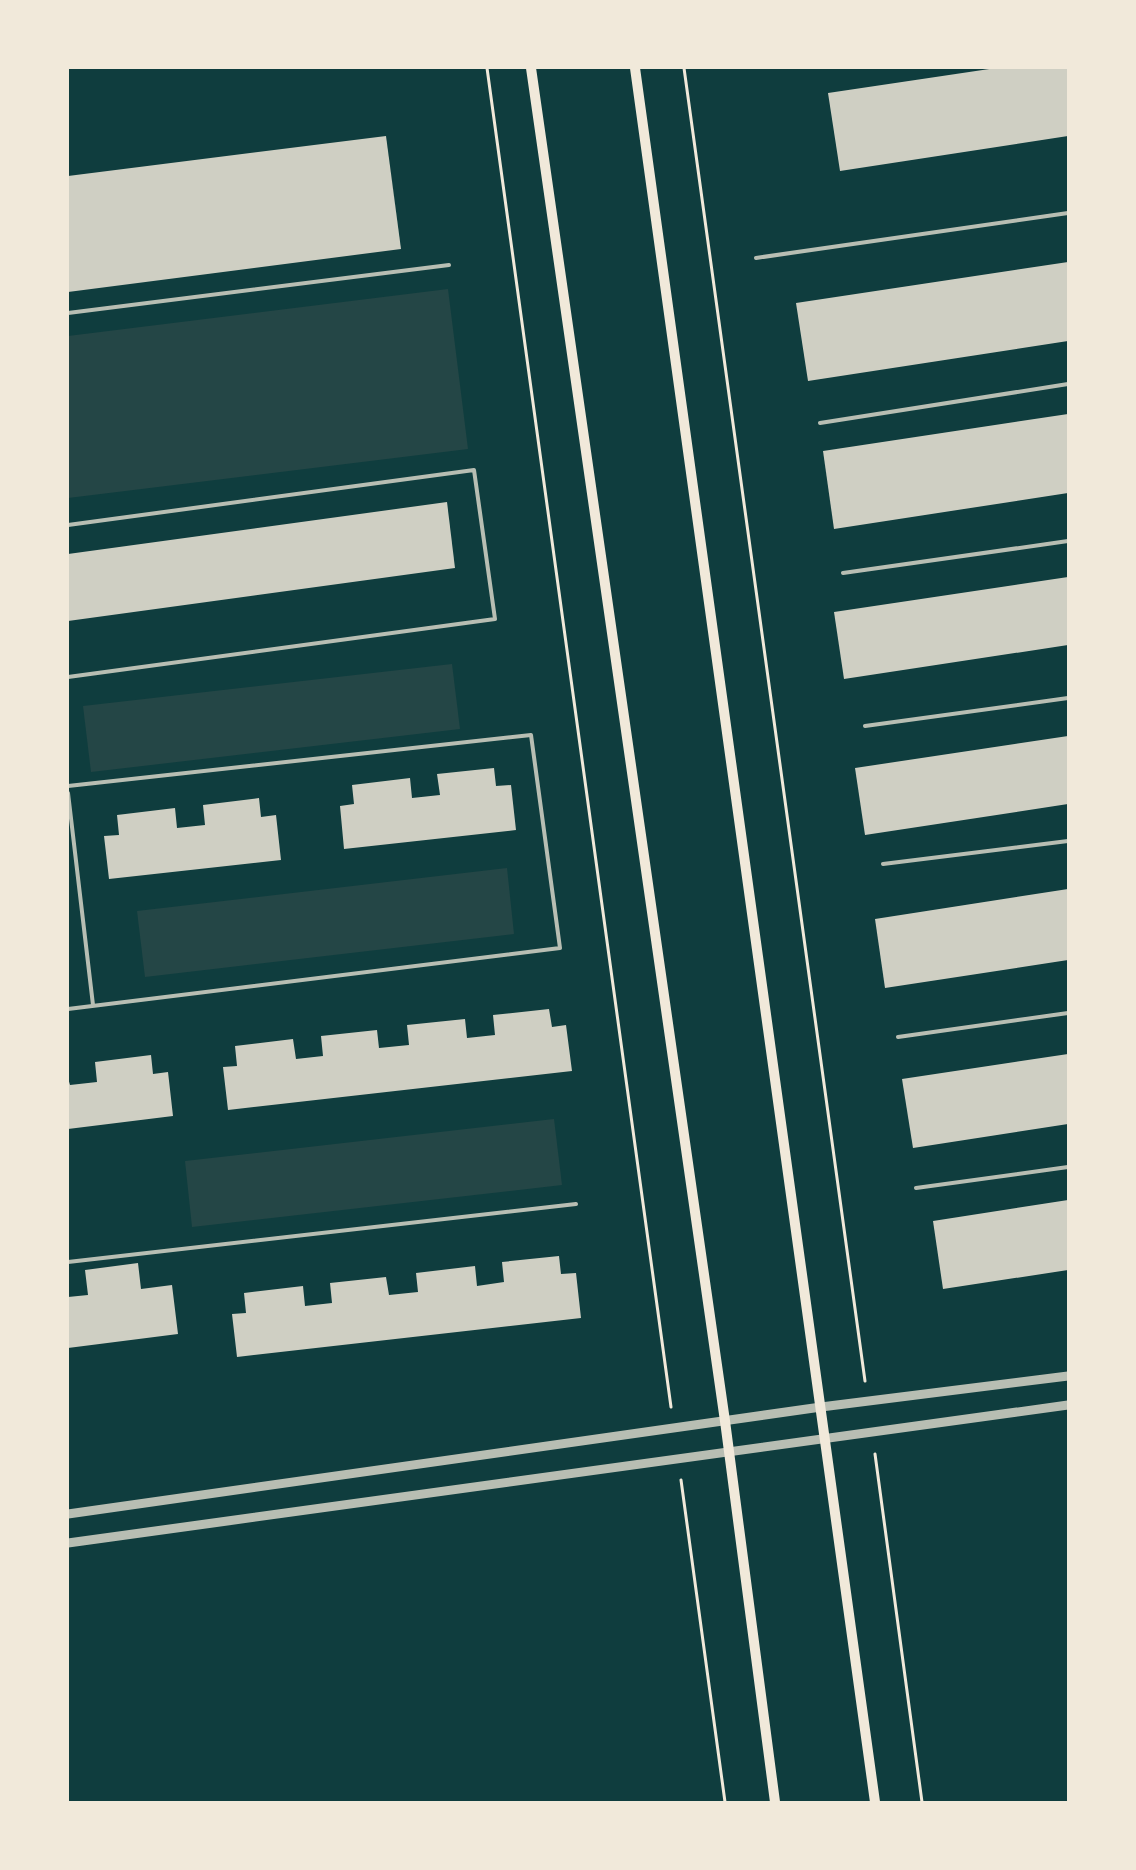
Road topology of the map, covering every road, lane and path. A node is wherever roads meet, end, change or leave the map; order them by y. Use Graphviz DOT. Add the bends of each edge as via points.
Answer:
graph roads {
  1 [pos="487,68"];
  2 [pos="531,68"];
  3 [pos="635,68"];
  4 [pos="684,68"];
  5 [pos="1068,213"];
  6 [pos="756,258"];
  7 [pos="449,265"];
  8 [pos="68,312"];
  9 [pos="1068,384"];
  10 [pos="820,422"];
  11 [pos="68,526"];
  12 [pos="1068,542"];
  13 [pos="844,573"];
  14 [pos="68,677"];
  15 [pos="1068,698"];
  16 [pos="865,726"];
  17 [pos="68,786"];
  18 [pos="68,793"];
  19 [pos="1068,841"];
  20 [pos="883,864"];
  21 [pos="93,1006"];
  22 [pos="68,1008"];
  23 [pos="1068,1013"];
  24 [pos="898,1037"];
  25 [pos="1068,1167"];
  26 [pos="916,1188"];
  27 [pos="576,1204"];
  28 [pos="68,1262"];
  29 [pos="1068,1376"];
  30 [pos="868,1401"];
  31 [pos="1068,1405"];
  32 [pos="821,1407"];
  33 [pos="725,1421"];
  34 [pos="674,1428"];
  35 [pos="872,1431"];
  36 [pos="825,1437"];
  37 [pos="729,1451"];
  38 [pos="678,1458"];
  39 [pos="68,1514"];
  40 [pos="68,1543"];
  41 [pos="725,1802"];
  42 [pos="775,1802"];
  43 [pos="874,1802"];
  44 [pos="922,1802"];
  1 -- 34 [label="path"];
  2 -- 33 [label="main road"];
  3 -- 32 [label="main road"];
  4 -- 30 [label="path"];
  5 -- 6 [label="lane"];
  7 -- 8 [label="lane"];
  9 -- 10 [label="lane"];
  11 -- 14 [label="lane" via="474,470 495,619"];
  12 -- 13 [label="lane"];
  15 -- 16 [label="lane"];
  17 -- 21 [label="lane" via="531,735 560,948"];
  18 -- 21 [label="lane"];
  19 -- 20 [label="lane"];
  21 -- 22 [label="lane"];
  23 -- 24 [label="lane"];
  25 -- 26 [label="lane"];
  27 -- 28 [label="lane"];
  29 -- 30 [label="street"];
  30 -- 32 [label="street"];
  31 -- 35 [label="street"];
  32 -- 33 [label="street"];
  32 -- 36 [label="main road"];
  33 -- 34 [label="street"];
  33 -- 37 [label="main road"];
  34 -- 39 [label="street"];
  35 -- 36 [label="street"];
  35 -- 44 [label="path"];
  36 -- 37 [label="street"];
  36 -- 43 [label="main road"];
  37 -- 38 [label="street"];
  37 -- 42 [label="main road"];
  38 -- 40 [label="street"];
  38 -- 41 [label="path"];
}
